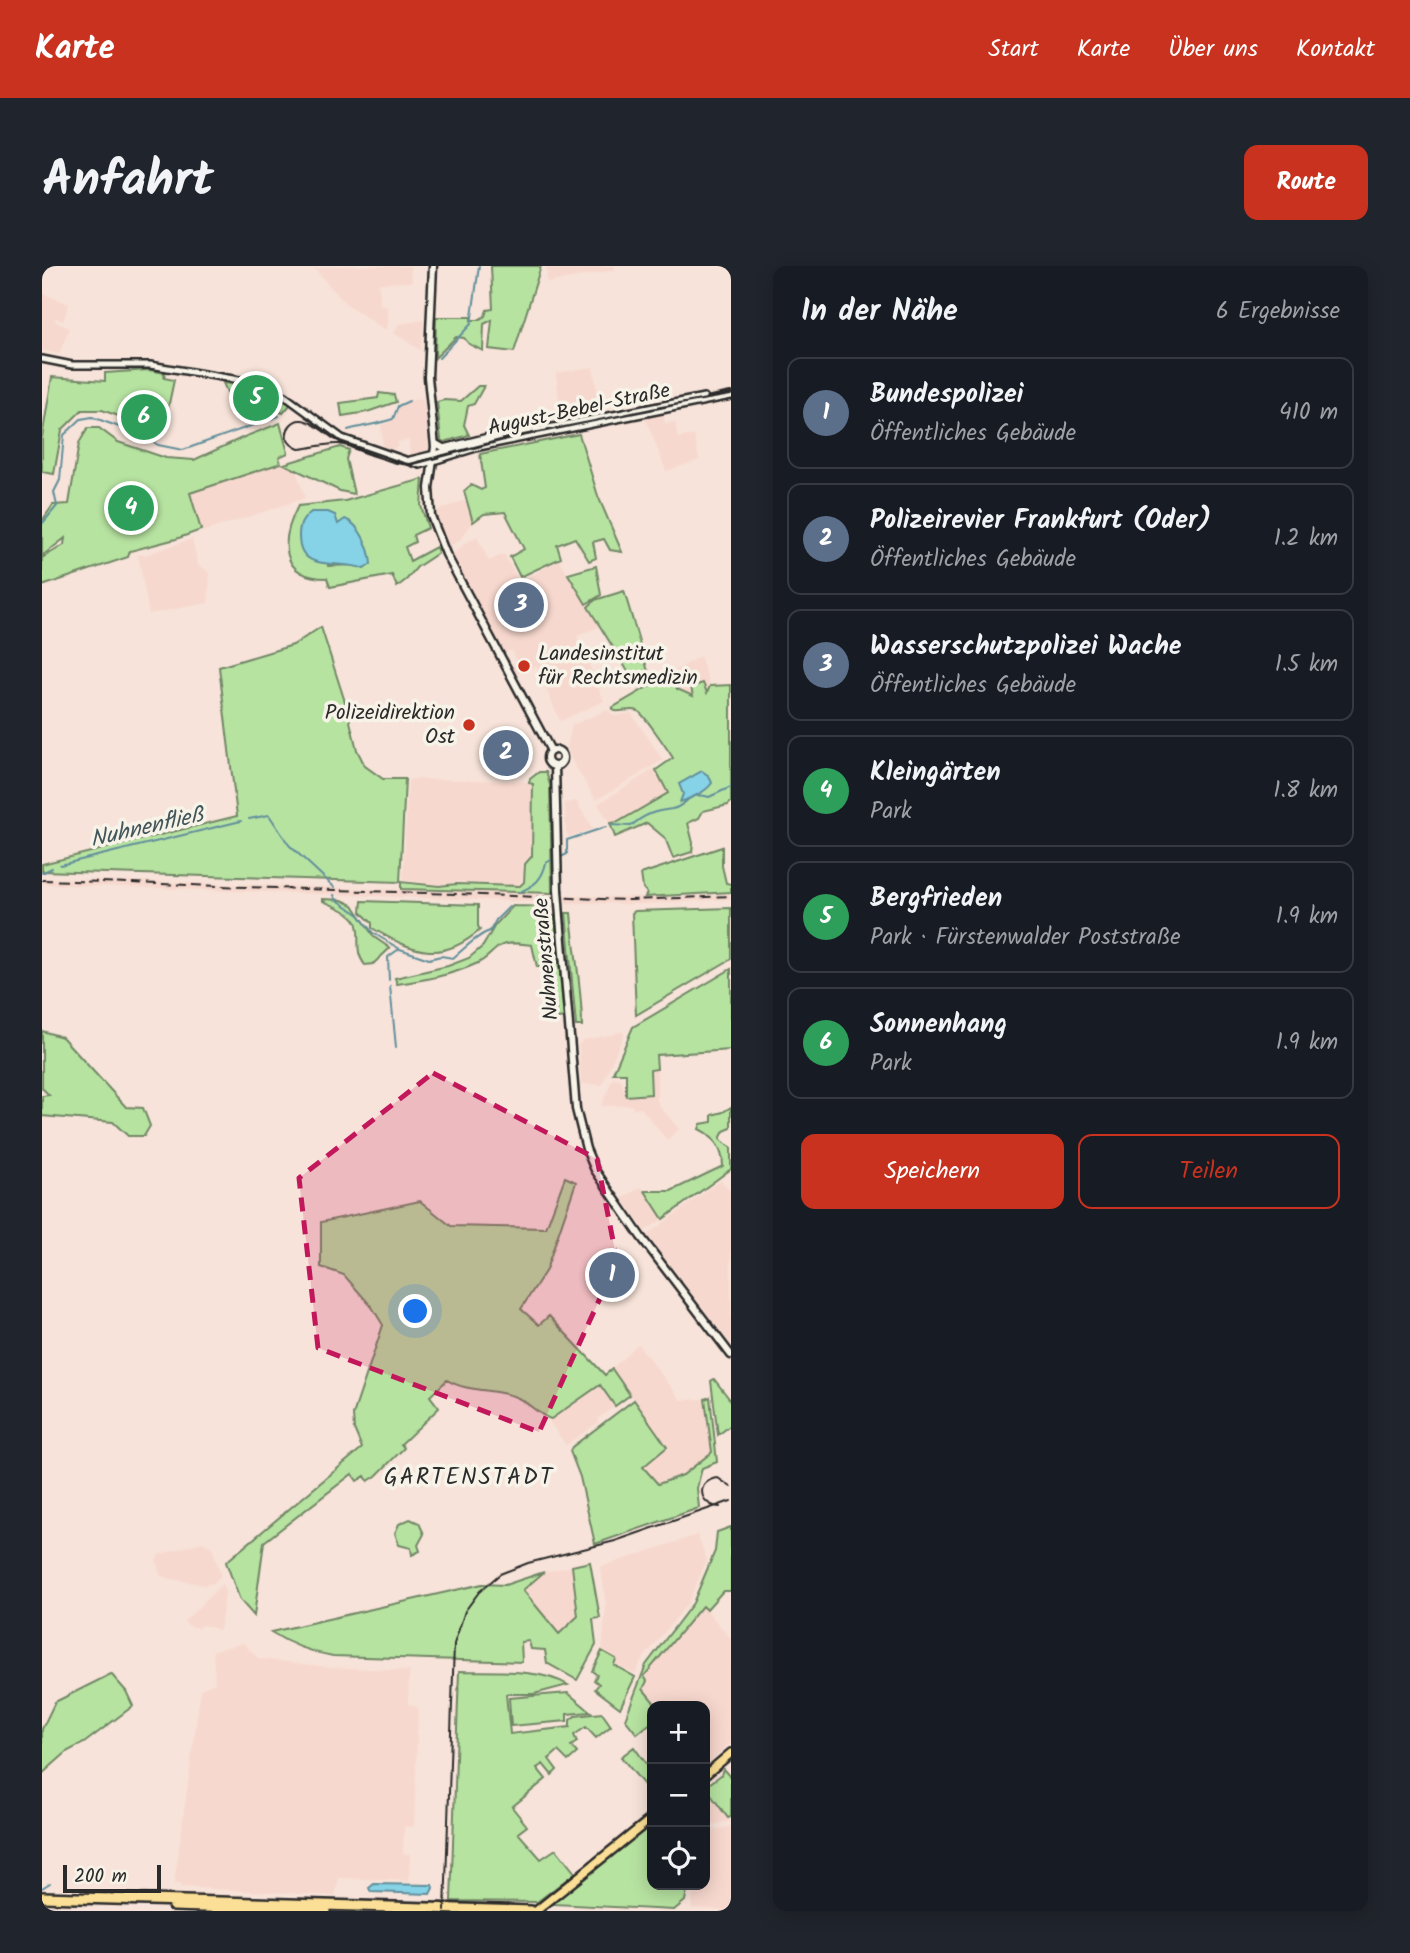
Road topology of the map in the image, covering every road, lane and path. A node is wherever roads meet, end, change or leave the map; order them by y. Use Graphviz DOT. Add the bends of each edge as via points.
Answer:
graph roads {
  1 [pos="433,266"];
  2 [pos="42,359"];
  3 [pos="731,395"];
  4 [pos="513,435"];
  5 [pos="434,440"];
  6 [pos="434,458"];
  7 [pos="403,460"];
  8 [pos="420,465"];
  9 [pos="432,472"];
  10 [pos="551,751"];
  11 [pos="555,766"];
  12 [pos="731,1355"];
  13 [pos="731,1753"];
  14 [pos="710,1771"];
  15 [pos="647,1822"];
  16 [pos="42,1897"];
  17 [pos="42,1902"];
  18 [pos="325,1911"];
  19 [pos="533,1911"];
  1 -- 5 [label="main road" via="428,377"];
  2 -- 7 [label="street" via="72,365 150,365 263,384 342,438"];
  3 -- 4 [label="street, August-Bebel-Straße"];
  3 -- 6 [label="street, August-Bebel-Straße"];
  4 -- 5 [label="street" via="443,448"];
  4 -- 6 [label="street, August-Bebel-Straße"];
  5 -- 6 [label="main road"];
  6 -- 7 [label="street"];
  6 -- 8 [label="street"];
  6 -- 9 [label="main road"];
  7 -- 8 [label="street"];
  8 -- 9 [label="street"];
  9 -- 10 [label="main road" via="429,500 436,530"];
  10 -- 11 [label="main road" via="547,760"];
  10 -- 11 [label="main road" via="563,755"];
  11 -- 12 [label="main road, Nuhnenstraße, bridge" via="560,916 576,1109 586,1149 594,1170 641,1237"];
  13 -- 14 [label="main road"];
  15 -- 19 [label="main road"];
  16 -- 19 [label="highway"];
  17 -- 18 [label="highway"];
}
